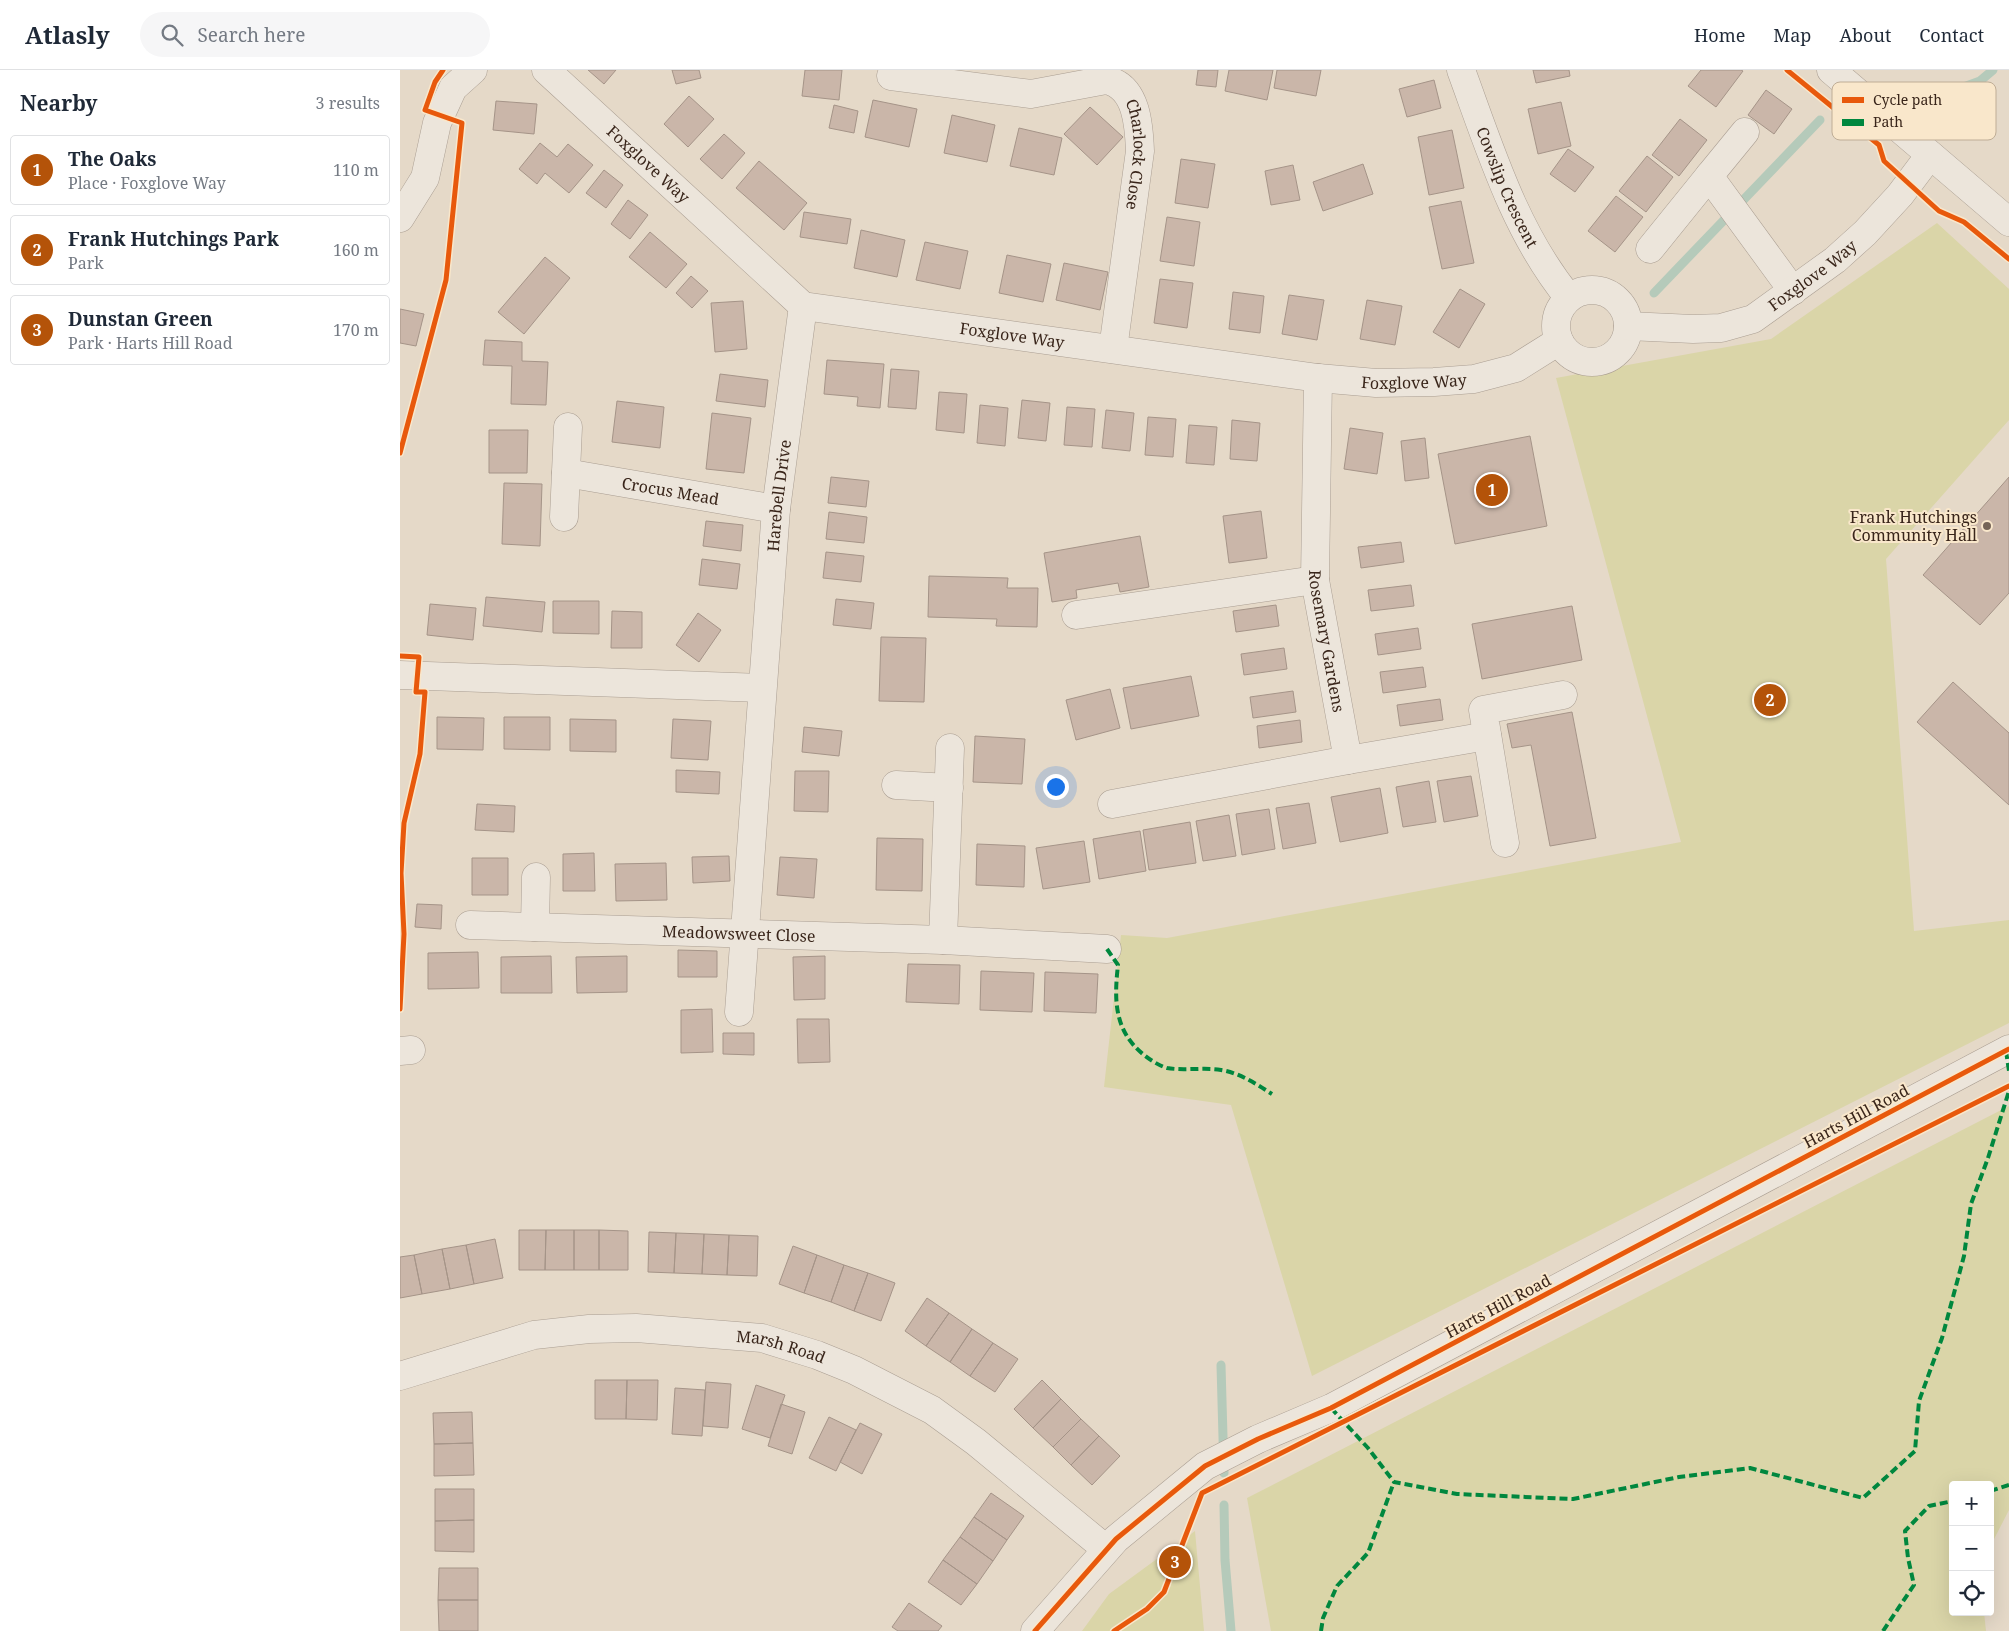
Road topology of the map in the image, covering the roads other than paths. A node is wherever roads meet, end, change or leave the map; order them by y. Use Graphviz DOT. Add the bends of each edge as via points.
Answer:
graph roads {
  1 [pos="473,70"];
  2 [pos="546,70"];
  3 [pos="1460,70"];
  4 [pos="1831,70"];
  5 [pos="891,76"];
  6 [pos="941,76"];
  7 [pos="1845,82"];
  8 [pos="1745,132"];
  9 [pos="1913,140"];
  10 [pos="1930,155"];
  11 [pos="1716,184"];
  12 [pos="400,218"];
  13 [pos="2009,222"];
  14 [pos="1650,249"];
  15 [pos="1793,291"];
  16 [pos="1568,298"];
  17 [pos="803,306"];
  18 [pos="1628,326"];
  19 [pos="1558,341"];
  20 [pos="1113,349"];
  21 [pos="1318,378"];
  22 [pos="568,427"];
  23 [pos="566,473"];
  24 [pos="776,509"];
  25 [pos="564,517"];
  26 [pos="1316,580"];
  27 [pos="1076,615"];
  28 [pos="400,675"];
  29 [pos="762,688"];
  30 [pos="1563,695"];
  31 [pos="1487,736"];
  32 [pos="950,748"];
  33 [pos="1348,760"];
  34 [pos="896,784"];
  35 [pos="949,788"];
  36 [pos="1112,804"];
  37 [pos="1504,843"];
  38 [pos="536,877"];
  39 [pos="470,926"];
  40 [pos="535,927"];
  41 [pos="744,934"];
  42 [pos="943,940"];
  43 [pos="1107,949"];
  44 [pos="739,1012"];
  45 [pos="2009,1049"];
  46 [pos="400,1376"];
  47 [pos="1106,1549"];
  48 [pos="1035,1631"];
  1 -- 12 [label="street" via="449,97 437,123 425,178"];
  2 -- 17 [label="street, Foxglove Way"];
  3 -- 16 [label="street, Cowslip Crescent" via="1520,223 1546,271"];
  4 -- 7 [label="street"];
  5 -- 6 [label="street, Charlock Close"];
  6 -- 20 [label="street, Charlock Close" via="1031,94 1106,80 1126,90 1137,119 1140,151"];
  8 -- 11 [label="street"];
  9 -- 10 [label="street"];
  10 -- 13 [label="street"];
  10 -- 15 [label="street, Foxglove Way" via="1900,195 1865,233"];
  11 -- 14 [label="street"];
  11 -- 15 [label="street"];
  15 -- 18 [label="street, Foxglove Way" via="1753,319 1721,328"];
  16 -- 18 [label="street" via="1578,292 1601,291 1611,296 1626,312"];
  16 -- 19 [label="street" via="1557,318"];
  17 -- 20 [label="street, Foxglove Way"];
  17 -- 24 [label="street, Harebell Drive"];
  18 -- 19 [label="street" via="1623,346 1605,361 1594,363 1575,358"];
  19 -- 21 [label="street, Foxglove Way" via="1516,368 1474,379 1376,383"];
  20 -- 21 [label="street, Foxglove Way"];
  21 -- 26 [label="street, Rosemary Gardens"];
  22 -- 23 [label="street"];
  23 -- 24 [label="street, Crocus Mead"];
  23 -- 25 [label="street"];
  24 -- 29 [label="street, Harebell Drive"];
  26 -- 27 [label="street"];
  26 -- 33 [label="street, Rosemary Gardens"];
  28 -- 29 [label="street"];
  29 -- 41 [label="street, Harebell Drive"];
  30 -- 31 [label="street" via="1483,710"];
  31 -- 33 [label="street"];
  31 -- 37 [label="street"];
  32 -- 35 [label="street"];
  33 -- 36 [label="street"];
  34 -- 35 [label="street"];
  35 -- 42 [label="street"];
  38 -- 40 [label="street"];
  39 -- 40 [label="street, Meadowsweet Close"];
  40 -- 41 [label="street, Meadowsweet Close"];
  41 -- 42 [label="street, Meadowsweet Close"];
  41 -- 44 [label="street, Harebell Drive"];
  42 -- 43 [label="street, Meadowsweet Close"];
  45 -- 47 [label="street, Harts Hill Road" via="1330,1408 1205,1466"];
  46 -- 47 [label="street, Marsh Road" via="534,1335 589,1329 636,1328 762,1338 854,1370 932,1410"];
  47 -- 48 [label="street, Harts Hill Road"];
}
